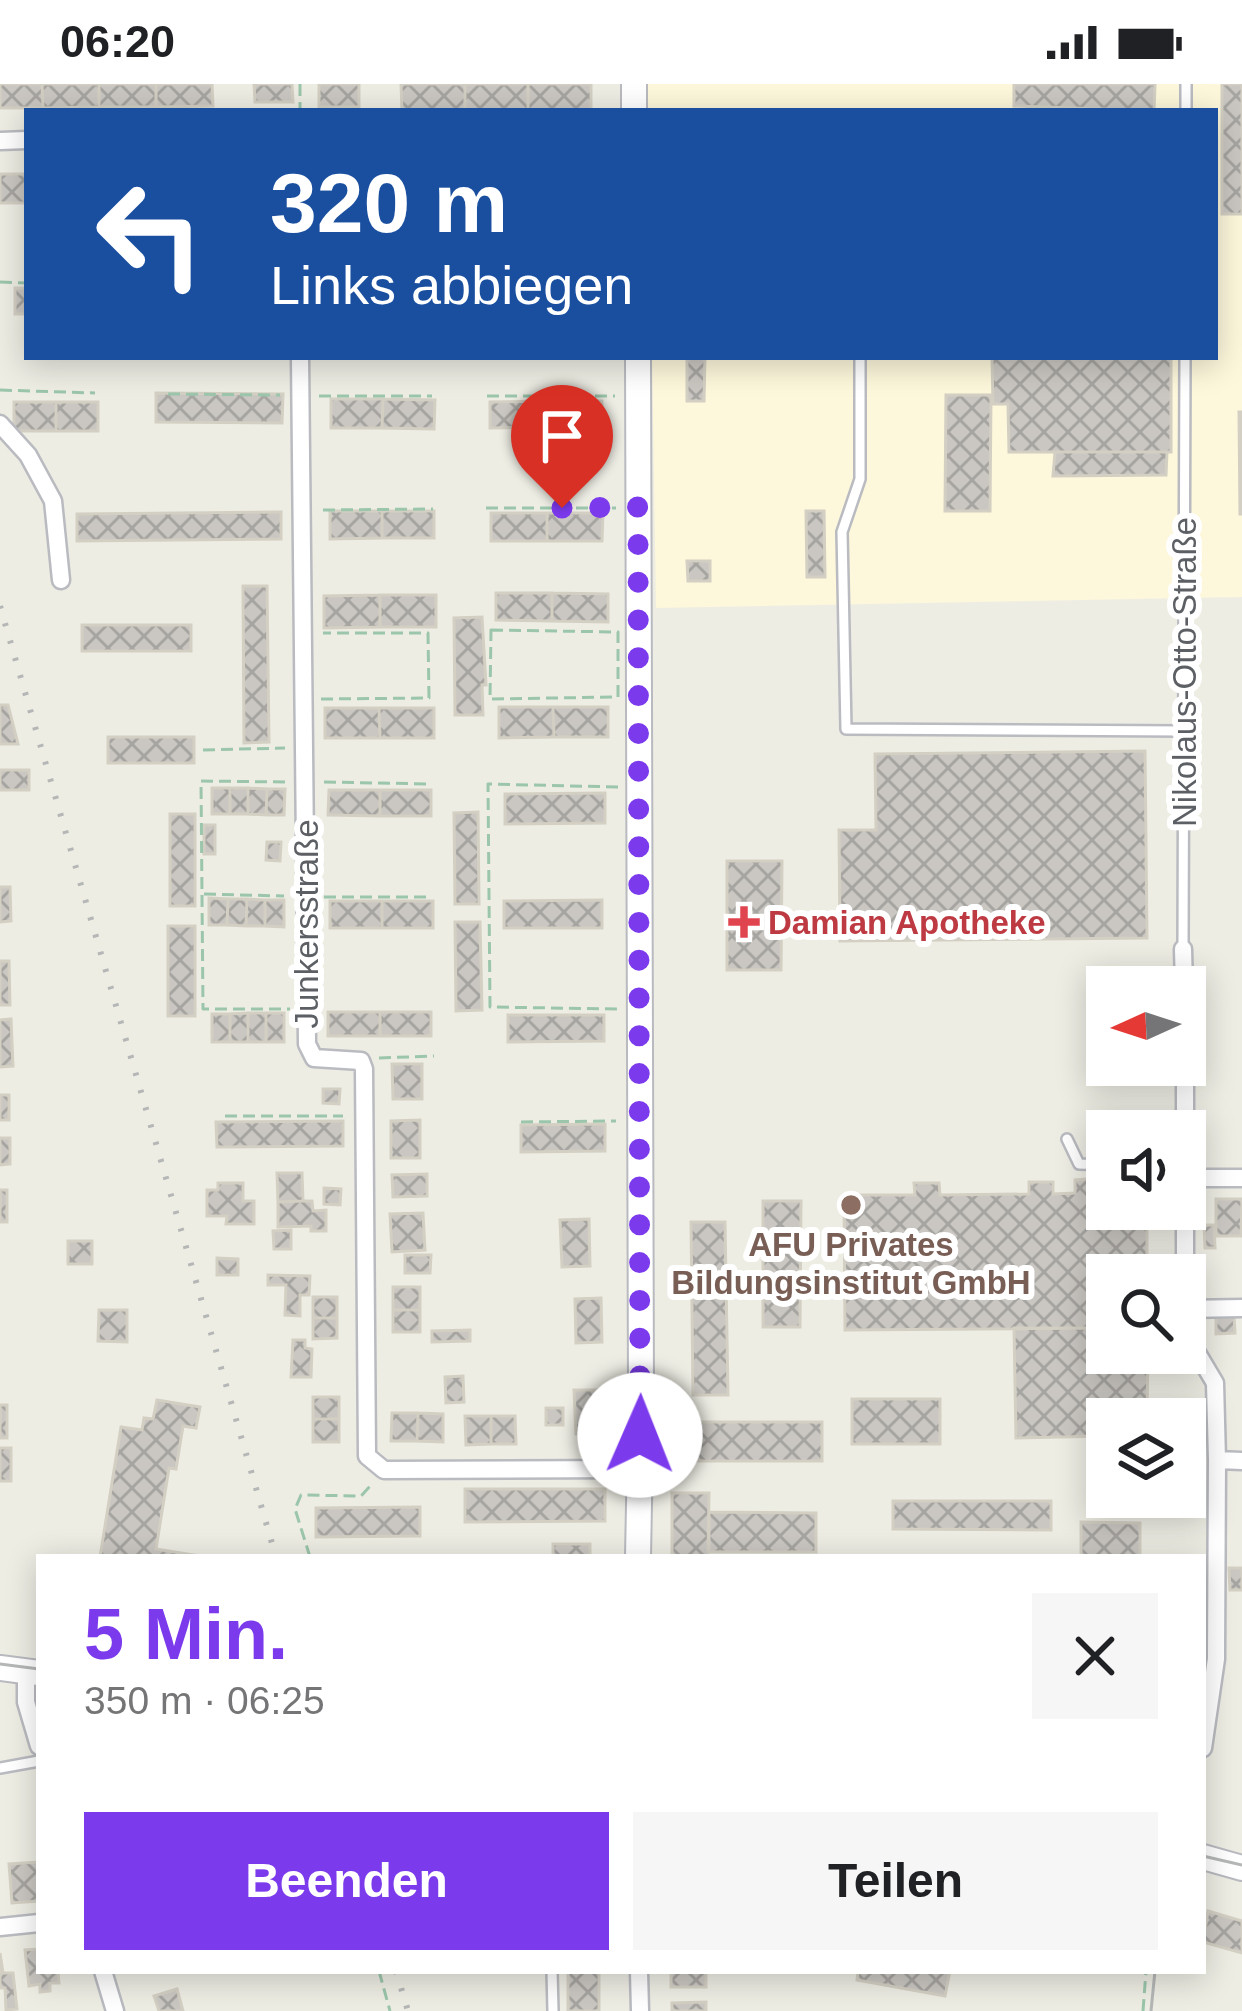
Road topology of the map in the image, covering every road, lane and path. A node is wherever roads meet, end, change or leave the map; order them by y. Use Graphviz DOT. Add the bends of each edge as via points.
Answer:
graph roads {
  1 [pos="300,360"];
  2 [pos="638,360"];
  3 [pos="860,360"];
  4 [pos="1186,360"];
  5 [pos="617,382"];
  6 [pos="0,390"];
  7 [pos="95,393"];
  8 [pos="487,396"];
  9 [pos="0,424"];
  10 [pos="638,507"];
  11 [pos="486,508"];
  12 [pos="433,509"];
  13 [pos="303,510"];
  14 [pos="61,580"];
  15 [pos="618,632"];
  16 [pos="303,633"];
  17 [pos="304,699"];
  18 [pos="1184,731"];
  19 [pos="305,748"];
  20 [pos="203,750"];
  21 [pos="201,781"];
  22 [pos="638,788"];
  23 [pos="1183,949"];
  24 [pos="1183,966"];
  25 [pos="620,997"];
  26 [pos="306,1009"];
  27 [pos="434,1056"];
  28 [pos="353,1059"];
  29 [pos="225,1115"];
  30 [pos="365,1116"];
  31 [pos="639,1121"];
  32 [pos="521,1122"];
  33 [pos="1067,1139"];
  34 [pos="1086,1165"];
  35 [pos="1206,1178"];
  36 [pos="1242,1178"];
  37 [pos="1242,1308"];
  38 [pos="1206,1309"];
  39 [pos="1206,1368"];
  40 [pos="1217,1460"];
  41 [pos="1242,1460"];
  42 [pos="637,1469"];
  43 [pos="384,1470"];
  44 [pos="309,1554"];
  45 [pos="638,1554"];
  46 [pos="22,1671"];
  47 [pos="1206,1727"];
  48 [pos="36,1736"];
  49 [pos="36,1762"];
  50 [pos="0,1768"];
  51 [pos="1206,1858"];
  52 [pos="1242,1868"];
  53 [pos="36,1923"];
  54 [pos="0,1927"];
  55 [pos="104,1974"];
  56 [pos="380,1974"];
  57 [pos="552,1974"];
  58 [pos="639,1974"];
  59 [pos="1146,1974"];
  60 [pos="115,2011"];
  61 [pos="390,2011"];
  62 [pos="553,2011"];
  63 [pos="640,2011"];
  64 [pos="1143,2011"];
  1 -- 13 [label="street, Junkersstraße"];
  2 -- 10 [label="street"];
  3 -- 18 [label="lane" via="860,479 842,532 846,729"];
  4 -- 18 [label="lane, Nikolaus-Otto-Straße"];
  5 -- 8 [label="path" via="618,396"];
  6 -- 7 [label="path"];
  9 -- 14 [label="street" via="53,500"];
  10 -- 11 [label="path"];
  10 -- 22 [label="street"];
  12 -- 13 [label="path"];
  13 -- 16 [label="street, Junkersstraße"];
  15 -- 15 [label="path" via="491,630 490,699 618,698"];
  16 -- 17 [label="street, Junkersstraße"];
  16 -- 17 [label="path" via="428,633 429,698"];
  17 -- 19 [label="street, Junkersstraße"];
  18 -- 23 [label="lane, Nikolaus-Otto-Straße"];
  19 -- 20 [label="path"];
  19 -- 26 [label="street, Junkersstraße"];
  21 -- 26 [label="path" via="203,1009"];
  22 -- 25 [label="path" via="488,784 490,1007 620,1010"];
  22 -- 31 [label="street"];
  23 -- 24 [label="street, Nikolaus-Otto-Straße"];
  26 -- 28 [label="street, Junkersstraße" via="314,1058"];
  27 -- 28 [label="path"];
  28 -- 30 [label="street, Junkersstraße" via="364,1069"];
  29 -- 30 [label="path"];
  30 -- 43 [label="street, Junkersstraße" via="368,1456"];
  31 -- 32 [label="path"];
  31 -- 42 [label="street"];
  33 -- 34 [label="lane"];
  35 -- 36 [label="street"];
  37 -- 38 [label="street"];
  39 -- 40 [label="street" via="1215,1383"];
  40 -- 41 [label="street"];
  40 -- 47 [label="street" via="1216,1659"];
  42 -- 43 [label="street"];
  42 -- 45 [label="street"];
  43 -- 44 [label="path" via="361,1496 301,1495 296,1509"];
  46 -- 48 [label="street"];
  49 -- 50 [label="lane"];
  51 -- 52 [label="street"];
  53 -- 54 [label="street"];
  55 -- 60 [label="street"];
  56 -- 61 [label="path"];
  57 -- 62 [label="lane"];
  58 -- 63 [label="street"];
  59 -- 64 [label="path"];
}
